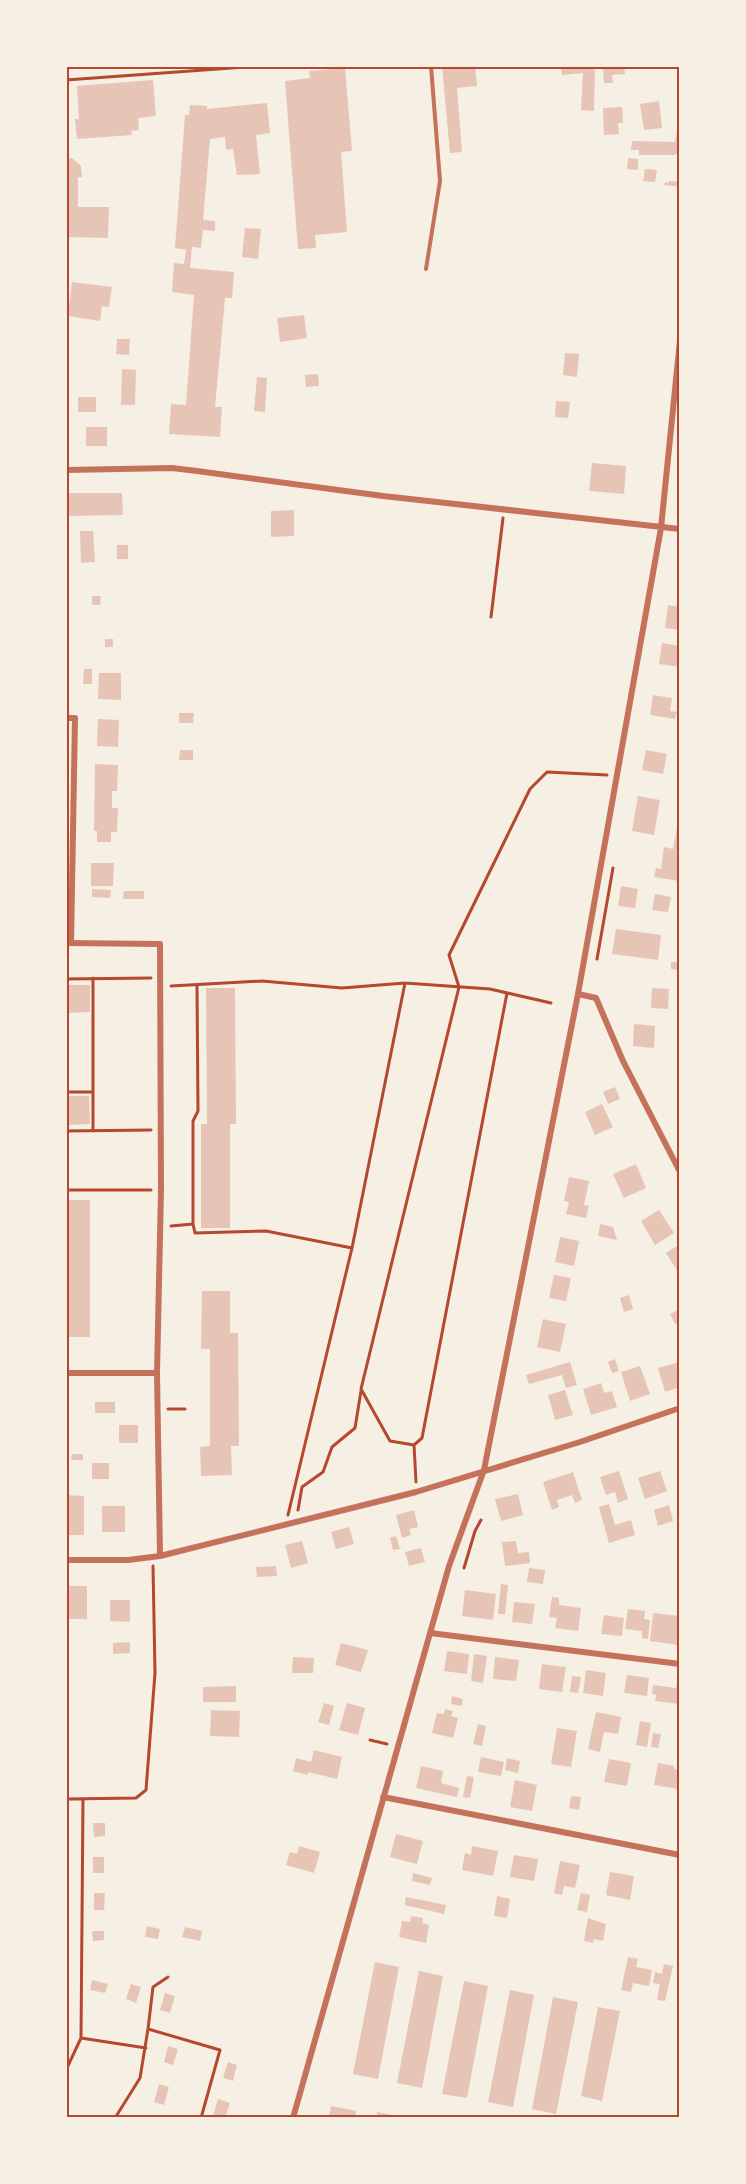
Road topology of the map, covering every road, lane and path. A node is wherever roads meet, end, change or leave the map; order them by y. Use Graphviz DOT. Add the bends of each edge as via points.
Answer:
graph roads {
  1 [pos="260,66"];
  2 [pos="431,66"];
  3 [pos="66,80"];
  4 [pos="426,269"];
  5 [pos="680,340"];
  6 [pos="66,470"];
  7 [pos="504,510"];
  8 [pos="661,528"];
  9 [pos="680,530"];
  10 [pos="491,617"];
  11 [pos="66,718"];
  12 [pos="618,776"];
  13 [pos="69,828"];
  14 [pos="68,943"];
  15 [pos="93,978"];
  16 [pos="160,978"];
  17 [pos="69,980"];
  18 [pos="405,983"];
  19 [pos="197,985"];
  20 [pos="160,986"];
  21 [pos="459,987"];
  22 [pos="507,993"];
  23 [pos="578,994"];
  24 [pos="551,1003"];
  25 [pos="66,1092"];
  26 [pos="93,1092"];
  27 [pos="161,1130"];
  28 [pos="66,1131"];
  29 [pos="93,1131"];
  30 [pos="680,1172"];
  31 [pos="66,1190"];
  32 [pos="160,1190"];
  33 [pos="193,1224"];
  34 [pos="160,1227"];
  35 [pos="352,1248"];
  36 [pos="66,1373"];
  37 [pos="157,1373"];
  38 [pos="362,1389"];
  39 [pos="680,1408"];
  40 [pos="185,1409"];
  41 [pos="158,1410"];
  42 [pos="414,1445"];
  43 [pos="484,1470"];
  44 [pos="416,1492"];
  45 [pos="289,1514"];
  46 [pos="481,1520"];
  47 [pos="286,1525"];
  48 [pos="159,1556"];
  49 [pos="152,1558"];
  50 [pos="66,1560"];
  51 [pos="464,1568"];
  52 [pos="430,1633"];
  53 [pos="680,1664"];
  54 [pos="370,1740"];
  55 [pos="398,1747"];
  56 [pos="383,1797"];
  57 [pos="66,1799"];
  58 [pos="83,1799"];
  59 [pos="680,1854"];
  60 [pos="168,1977"];
  61 [pos="148,2029"];
  62 [pos="81,2038"];
  63 [pos="146,2048"];
  64 [pos="66,2070"];
  65 [pos="115,2118"];
  66 [pos="201,2118"];
  67 [pos="292,2118"];
  1 -- 3 [label="path"];
  2 -- 4 [label="lane" via="440,181"];
  5 -- 8 [label="street"];
  6 -- 7 [label="street" via="172,468"];
  7 -- 8 [label="street"];
  7 -- 10 [label="path"];
  8 -- 9 [label="street"];
  8 -- 12 [label="street"];
  11 -- 13 [label="street" via="75,718"];
  12 -- 21 [label="path" via="547,772 530,789 449,955"];
  12 -- 23 [label="street"];
  13 -- 14 [label="street"];
  14 -- 16 [label="street" via="160,944"];
  15 -- 16 [label="path"];
  15 -- 17 [label="path"];
  15 -- 26 [label="path"];
  16 -- 20 [label="street"];
  18 -- 19 [label="path" via="342,988 262,981"];
  18 -- 21 [label="path"];
  18 -- 35 [label="path"];
  19 -- 20 [label="path"];
  19 -- 33 [label="path" via="198,1111 193,1121"];
  20 -- 27 [label="street"];
  21 -- 22 [label="path"];
  21 -- 38 [label="path"];
  22 -- 24 [label="path"];
  22 -- 42 [label="path" via="422,1438"];
  23 -- 30 [label="street" via="596,998 623,1061"];
  23 -- 43 [label="street"];
  25 -- 26 [label="path"];
  26 -- 29 [label="path"];
  27 -- 29 [label="path"];
  27 -- 32 [label="street"];
  28 -- 29 [label="path"];
  31 -- 32 [label="path"];
  32 -- 34 [label="street"];
  33 -- 34 [label="path"];
  33 -- 35 [label="path" via="195,1233 266,1231"];
  34 -- 37 [label="street"];
  35 -- 45 [label="path"];
  36 -- 37 [label="street"];
  37 -- 41 [label="street"];
  38 -- 42 [label="path" via="390,1441"];
  38 -- 45 [label="path" via="355,1428 332,1447 324,1472 302,1487 298,1511"];
  39 -- 43 [label="street"];
  40 -- 41 [label="path"];
  41 -- 48 [label="street"];
  42 -- 44 [label="path"];
  43 -- 44 [label="street"];
  43 -- 52 [label="street" via="449,1566"];
  44 -- 47 [label="street"];
  45 -- 47 [label="path"];
  46 -- 51 [label="path"];
  47 -- 48 [label="street"];
  48 -- 49 [label="street"];
  49 -- 50 [label="street"];
  49 -- 58 [label="path" via="155,1673 146,1790 136,1798"];
  52 -- 53 [label="street"];
  52 -- 55 [label="street"];
  54 -- 55 [label="path"];
  55 -- 56 [label="street"];
  56 -- 59 [label="street"];
  56 -- 67 [label="street"];
  57 -- 58 [label="path"];
  58 -- 62 [label="path"];
  60 -- 61 [label="path" via="153,1987"];
  61 -- 63 [label="path"];
  61 -- 66 [label="path" via="220,2049"];
  62 -- 63 [label="path"];
  62 -- 64 [label="path"];
  63 -- 65 [label="path" via="140,2078"];
}
